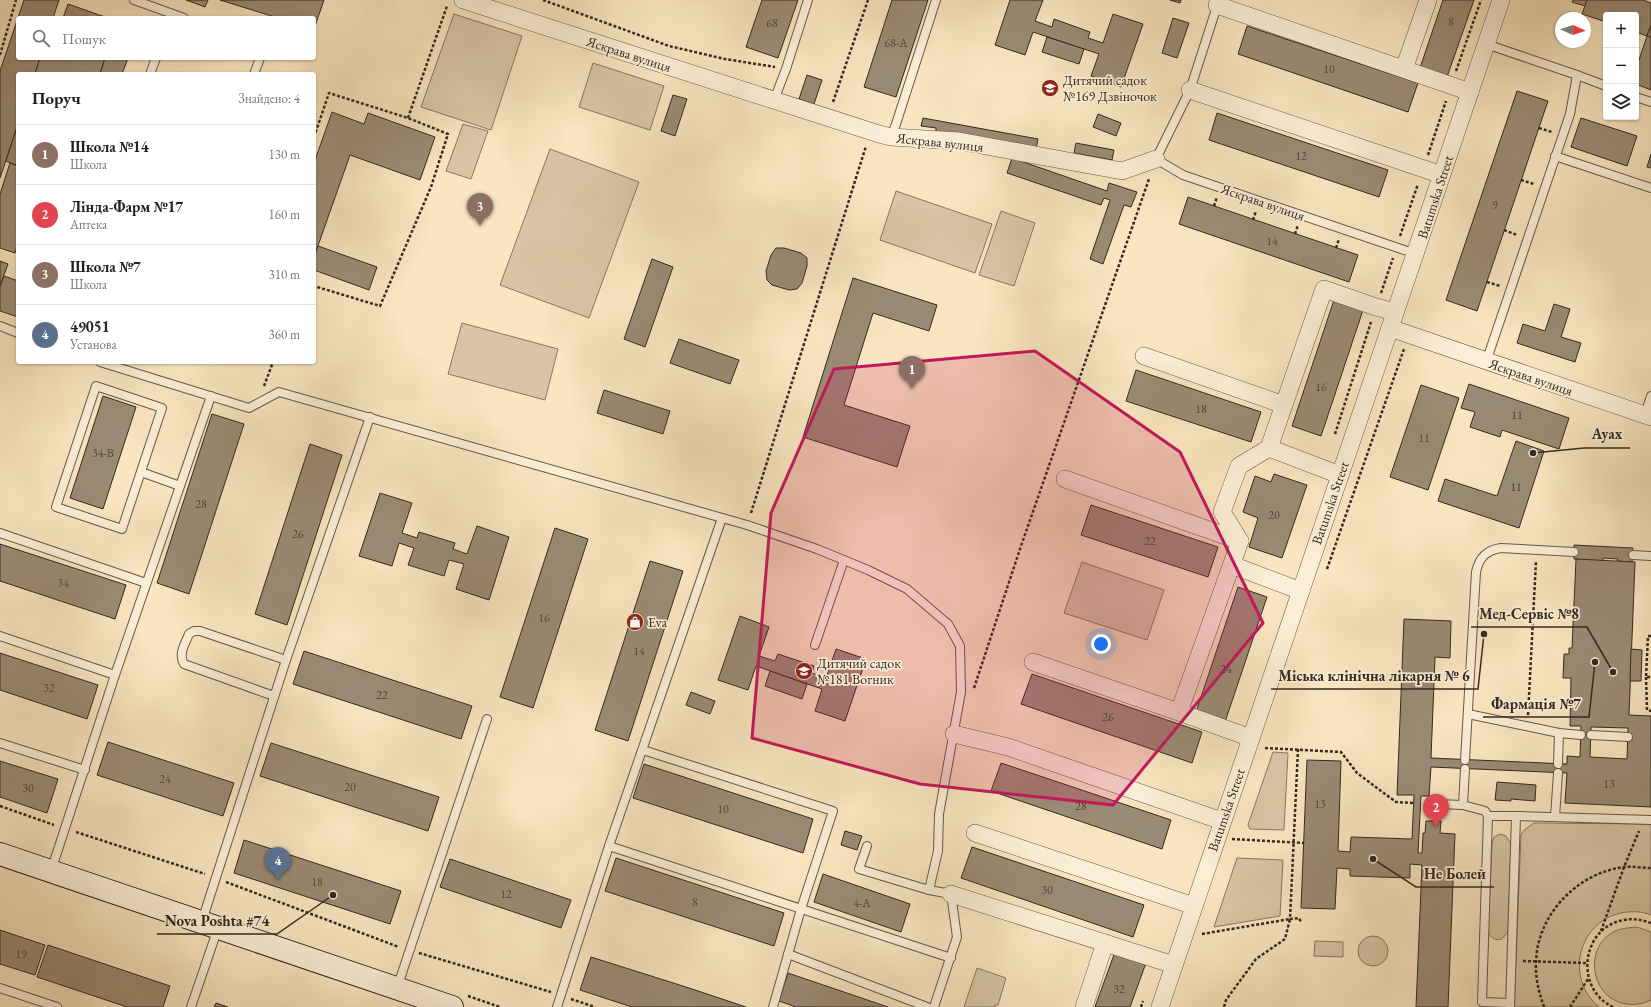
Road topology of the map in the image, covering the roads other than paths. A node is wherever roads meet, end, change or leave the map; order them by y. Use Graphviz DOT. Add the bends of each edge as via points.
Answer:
graph roads {
  1 [pos="134,0"];
  2 [pos="463,0"];
  3 [pos="808,0"];
  4 [pos="936,0"];
  5 [pos="1428,0"];
  6 [pos="1501,0"];
  7 [pos="1218,2"];
  8 [pos="170,16"];
  9 [pos="1486,44"];
  10 [pos="155,60"];
  11 [pos="259,60"];
  12 [pos="1404,69"];
  13 [pos="151,72"];
  14 [pos="255,72"];
  15 [pos="1577,75"];
  16 [pos="1603,85"];
  17 [pos="1190,90"];
  18 [pos="1470,92"];
  19 [pos="1639,98"];
  20 [pos="774,100"];
  21 [pos="1651,102"];
  22 [pos="885,136"];
  23 [pos="1556,156"];
  24 [pos="1156,159"];
  25 [pos="1442,175"];
  26 [pos="1651,188"];
  27 [pos="1416,254"];
  28 [pos="1395,312"];
  29 [pos="0,326"];
  30 [pos="1390,328"];
  31 [pos="16,332"];
  32 [pos="1144,356"];
  33 [pos="1486,362"];
  34 [pos="107,364"];
  35 [pos="211,396"];
  36 [pos="1651,396"];
  37 [pos="1284,405"];
  38 [pos="1648,416"];
  39 [pos="370,417"];
  40 [pos="1269,448"];
  41 [pos="140,472"];
  42 [pos="1340,475"];
  43 [pos="1065,479"];
  44 [pos="180,486"];
  45 [pos="722,518"];
  46 [pos="0,533"];
  47 [pos="1240,541"];
  48 [pos="1574,552"];
  49 [pos="1632,555"];
  50 [pos="1651,556"];
  51 [pos="844,560"];
  52 [pos="1232,565"];
  53 [pos="146,583"];
  54 [pos="1301,591"];
  55 [pos="0,636"];
  56 [pos="815,645"];
  57 [pos="286,660"];
  58 [pos="1033,662"];
  59 [pos="115,675"];
  60 [pos="274,696"];
  61 [pos="1179,712"];
  62 [pos="1468,714"];
  63 [pos="487,719"];
  64 [pos="1560,733"];
  65 [pos="954,734"];
  66 [pos="1580,735"];
  67 [pos="1591,735"];
  68 [pos="1628,737"];
  69 [pos="1251,738"];
  70 [pos="0,743"];
  71 [pos="643,750"];
  72 [pos="1465,760"];
  73 [pos="1558,764"];
  74 [pos="1465,769"];
  75 [pos="85,770"];
  76 [pos="1558,773"];
  77 [pos="1437,804"];
  78 [pos="1463,805"];
  79 [pos="1488,816"];
  80 [pos="1516,816"];
  81 [pos="1555,818"];
  82 [pos="1647,820"];
  83 [pos="1220,828"];
  84 [pos="975,833"];
  85 [pos="609,846"];
  86 [pos="867,846"];
  87 [pos="0,854"];
  88 [pos="51,872"];
  89 [pos="929,890"];
  90 [pos="951,894"];
  91 [pos="1194,906"];
  92 [pos="801,909"];
  93 [pos="210,925"];
  94 [pos="1105,943"];
  95 [pos="788,954"];
  96 [pos="950,958"];
  97 [pos="1174,965"];
  98 [pos="0,988"];
  99 [pos="397,988"];
  100 [pos="1510,1005"];
  101 [pos="57,1007"];
  102 [pos="191,1007"];
  103 [pos="452,1007"];
  104 [pos="557,1007"];
  105 [pos="773,1007"];
  106 [pos="926,1007"];
  107 [pos="934,1007"];
  108 [pos="1084,1007"];
  109 [pos="1160,1007"];
  1 -- 8 [label="lane"];
  2 -- 20 [label="street, Яскрава вулиця"];
  3 -- 20 [label="lane"];
  4 -- 22 [label="lane" via="896,124"];
  5 -- 12 [label="street"];
  6 -- 9 [label="street, Batumska Street"];
  7 -- 12 [label="street"];
  7 -- 17 [label="lane"];
  9 -- 15 [label="lane"];
  9 -- 18 [label="street, Batumska Street"];
  10 -- 13 [label="lane"];
  11 -- 14 [label="lane"];
  12 -- 18 [label="street"];
  15 -- 16 [label="lane"];
  15 -- 23 [label="lane" via="1570,114"];
  17 -- 24 [label="lane"];
  17 -- 25 [label="street"];
  18 -- 25 [label="street, Batumska Street"];
  19 -- 21 [label="lane"];
  20 -- 22 [label="street, Яскрава вулиця"];
  22 -- 24 [label="street, Яскрава вулиця" via="959,141 1122,171"];
  23 -- 26 [label="lane"];
  23 -- 33 [label="lane"];
  24 -- 27 [label="lane, Яскрава вулиця" via="1183,175"];
  25 -- 27 [label="street, Batumska Street"];
  27 -- 28 [label="street, Batumska Street"];
  28 -- 30 [label="street, Batumska Street"];
  28 -- 37 [label="street" via="1324,289"];
  29 -- 31 [label="lane"];
  30 -- 33 [label="street, Яскрава вулиця"];
  30 -- 42 [label="street, Batumska Street"];
  32 -- 37 [label="street"];
  33 -- 38 [label="street, Яскрава вулиця"];
  34 -- 35 [label="lane"];
  35 -- 39 [label="lane" via="249,408 279,392"];
  35 -- 44 [label="lane"];
  36 -- 38 [label="lane"];
  37 -- 40 [label="street"];
  39 -- 45 [label="lane"];
  39 -- 57 [label="lane"];
  40 -- 42 [label="street"];
  40 -- 47 [label="street" via="1239,466 1222,512"];
  41 -- 41 [label="lane" via="122,529 56,507 96,386 162,408"];
  41 -- 44 [label="lane"];
  42 -- 54 [label="street, Batumska Street"];
  43 -- 47 [label="street"];
  44 -- 53 [label="lane"];
  45 -- 51 [label="lane" via="747,524"];
  45 -- 71 [label="lane"];
  46 -- 53 [label="lane"];
  47 -- 52 [label="street"];
  48 -- 62 [label="lane" via="1501,548 1493,549 1478,562"];
  49 -- 50 [label="lane"];
  51 -- 56 [label="lane"];
  51 -- 65 [label="lane" via="907,589 948,624 960,646 961,692"];
  52 -- 54 [label="street"];
  52 -- 61 [label="street"];
  53 -- 59 [label="lane"];
  54 -- 69 [label="street, Batumska Street"];
  55 -- 59 [label="lane"];
  57 -- 60 [label="lane"];
  57 -- 60 [label="lane" via="200,631 188,634 181,654 184,664"];
  58 -- 61 [label="street"];
  59 -- 75 [label="lane"];
  60 -- 93 [label="lane" via="216,878"];
  61 -- 69 [label="street"];
  62 -- 64 [label="lane"];
  62 -- 72 [label="lane"];
  63 -- 99 [label="lane"];
  64 -- 66 [label="lane"];
  64 -- 73 [label="lane"];
  65 -- 83 [label="street" via="1008,747"];
  65 -- 89 [label="lane" via="939,814 938,851"];
  67 -- 68 [label="lane"];
  69 -- 83 [label="street, Batumska Street"];
  70 -- 75 [label="lane"];
  71 -- 85 [label="lane"];
  71 -- 92 [label="lane" via="833,811"];
  74 -- 78 [label="lane"];
  75 -- 88 [label="lane"];
  76 -- 81 [label="lane"];
  77 -- 78 [label="lane"];
  78 -- 79 [label="lane" via="1485,811"];
  79 -- 80 [label="lane"];
  79 -- 100 [label="lane" via="1482,1002"];
  80 -- 81 [label="lane"];
  80 -- 100 [label="lane"];
  81 -- 82 [label="lane"];
  83 -- 91 [label="street, Batumska Street"];
  84 -- 91 [label="street"];
  85 -- 92 [label="lane"];
  85 -- 104 [label="lane"];
  86 -- 89 [label="lane" via="859,869"];
  87 -- 88 [label="street"];
  88 -- 93 [label="street"];
  89 -- 90 [label="lane"];
  90 -- 94 [label="street"];
  90 -- 96 [label="lane" via="957,938"];
  91 -- 97 [label="street, Batumska Street"];
  92 -- 95 [label="lane"];
  92 -- 96 [label="lane"];
  93 -- 99 [label="street"];
  93 -- 102 [label="lane"];
  94 -- 97 [label="street"];
  94 -- 108 [label="street"];
  95 -- 105 [label="lane"];
  95 -- 106 [label="lane"];
  96 -- 107 [label="lane"];
  97 -- 109 [label="street, Batumska Street"];
  98 -- 101 [label="lane"];
  99 -- 103 [label="street"];
}
